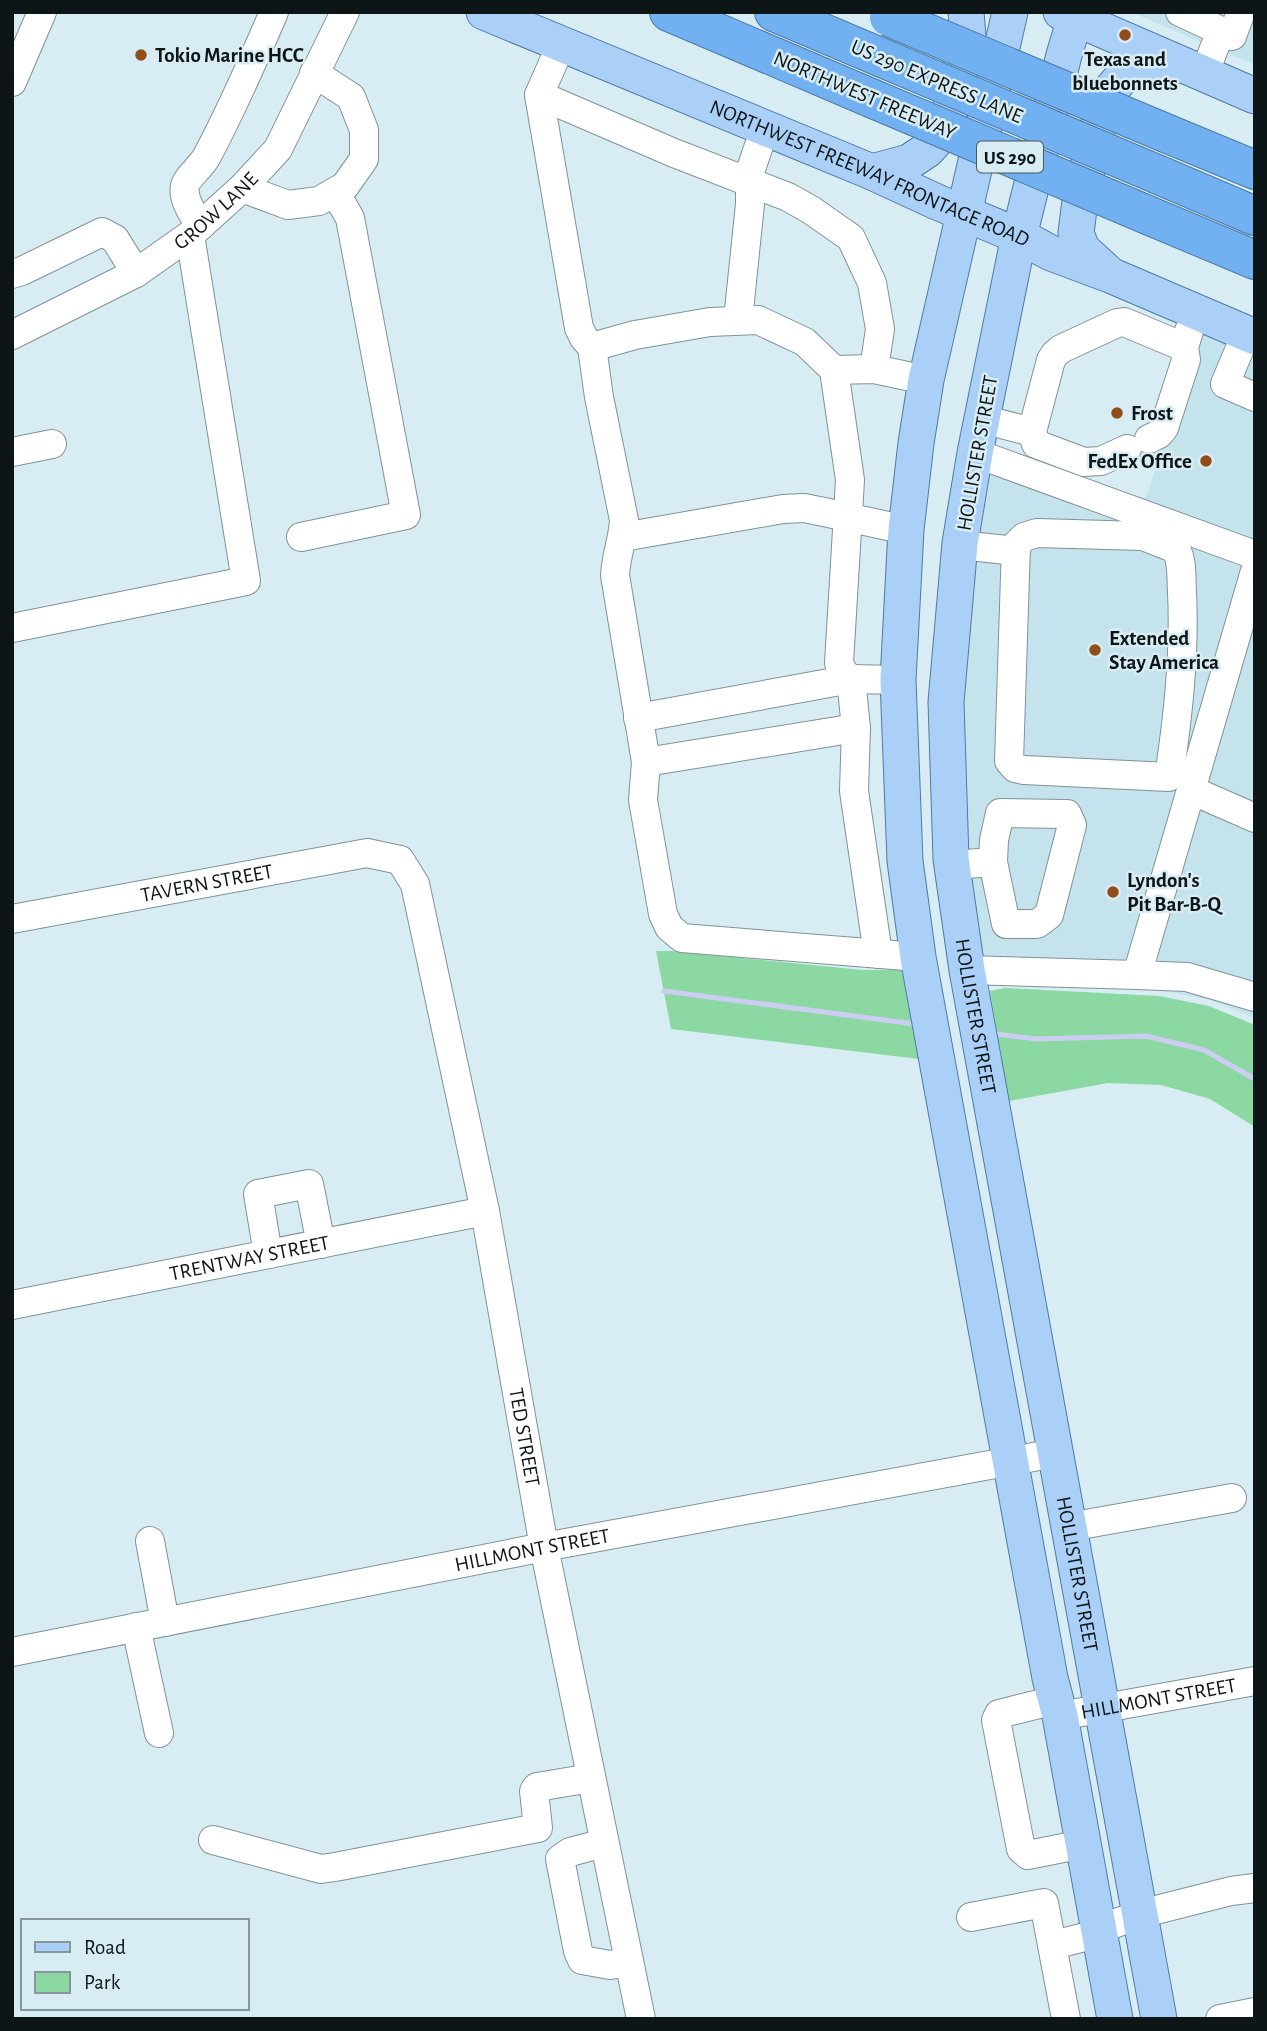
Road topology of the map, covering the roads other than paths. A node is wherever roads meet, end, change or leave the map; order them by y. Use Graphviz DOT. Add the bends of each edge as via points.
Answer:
graph roads {
  1 [pos="42,12"];
  2 [pos="274,12"];
  3 [pos="345,12"];
  4 [pos="484,12"];
  5 [pos="669,12"];
  6 [pos="774,12"];
  7 [pos="966,12"];
  8 [pos="1010,12"];
  9 [pos="1180,12"];
  10 [pos="1071,14"];
  11 [pos="883,15"];
  12 [pos="1231,22"];
  13 [pos="561,45"];
  14 [pos="1192,69"];
  15 [pos="314,72"];
  16 [pos="12,82"];
  17 [pos="539,95"];
  18 [pos="1255,96"];
  19 [pos="765,128"];
  20 [pos="1255,170"];
  21 [pos="872,172"];
  22 [pos="749,182"];
  23 [pos="243,188"];
  24 [pos="335,192"];
  25 [pos="964,213"];
  26 [pos="1255,216"];
  27 [pos="195,231"];
  28 [pos="1019,236"];
  29 [pos="1255,260"];
  30 [pos="136,273"];
  31 [pos="12,274"];
  32 [pos="1110,275"];
  33 [pos="1195,312"];
  34 [pos="738,320"];
  35 [pos="12,335"];
  36 [pos="1250,336"];
  37 [pos="592,347"];
  38 [pos="1184,347"];
  39 [pos="874,369"];
  40 [pos="834,370"];
  41 [pos="926,380"];
  42 [pos="1255,397"];
  43 [pos="982,419"];
  44 [pos="1032,432"];
  45 [pos="52,444"];
  46 [pos="12,452"];
  47 [pos="975,453"];
  48 [pos="1072,488"];
  49 [pos="848,518"];
  50 [pos="906,530"];
  51 [pos="1066,534"];
  52 [pos="301,537"];
  53 [pos="623,537"];
  54 [pos="960,544"];
  55 [pos="1016,551"];
  56 [pos="1255,555"];
  57 [pos="1255,571"];
  58 [pos="1248,617"];
  59 [pos="12,628"];
  60 [pos="851,679"];
  61 [pos="898,680"];
  62 [pos="638,718"];
  63 [pos="856,728"];
  64 [pos="646,762"];
  65 [pos="1191,790"];
  66 [pos="1255,818"];
  67 [pos="400,860"];
  68 [pos="905,861"];
  69 [pos="993,862"];
  70 [pos="952,865"];
  71 [pos="866,866"];
  72 [pos="12,919"];
  73 [pos="878,954"];
  74 [pos="918,957"];
  75 [pos="967,970"];
  76 [pos="1137,975"];
  77 [pos="1255,997"];
  78 [pos="485,1211"];
  79 [pos="321,1244"];
  80 [pos="268,1254"];
  81 [pos="12,1305"];
  82 [pos="1055,1453"];
  83 [pos="1011,1461"];
  84 [pos="1232,1498"];
  85 [pos="1069,1527"];
  86 [pos="150,1541"];
  87 [pos="544,1547"];
  88 [pos="165,1622"];
  89 [pos="136,1628"];
  90 [pos="12,1652"];
  91 [pos="1255,1681"];
  92 [pos="1058,1708"];
  93 [pos="1102,1708"];
  94 [pos="159,1733"];
  95 [pos="591,1778"];
  96 [pos="538,1828"];
  97 [pos="213,1840"];
  98 [pos="604,1843"];
  99 [pos="1083,1844"];
  100 [pos="560,1860"];
  101 [pos="1255,1888"];
  102 [pos="1140,1914"];
  103 [pos="971,1917"];
  104 [pos="1098,1930"];
  105 [pos="1052,1945"];
  106 [pos="629,1962"];
  107 [pos="1255,2012"];
  108 [pos="641,2019"];
  109 [pos="1066,2019"];
  110 [pos="1115,2019"];
  111 [pos="1159,2019"];
  112 [pos="1220,2019"];
  1 -- 16 [label="street"];
  2 -- 27 [label="street" via="213,145 184,187"];
  3 -- 15 [label="street, GROW LANE"];
  4 -- 13 [label="main road, NORTHWEST FREEWAY FRONTAGE ROAD"];
  5 -- 29 [label="highway, NORTHWEST FREEWAY / US 290, bridge"];
  6 -- 26 [label="highway, US 290 EXPRESS LANE, bridge"];
  7 -- 21 [label="main road" via="968,36 945,130 909,162"];
  8 -- 25 [label="main road"];
  9 -- 12 [label="street"];
  10 -- 14 [label="main road"];
  10 -- 28 [label="main road, HOLLISTER STREET"];
  11 -- 20 [label="highway, bridge"];
  12 -- 14 [label="street"];
  13 -- 17 [label="street"];
  13 -- 19 [label="main road, NORTHWEST FREEWAY FRONTAGE ROAD"];
  14 -- 18 [label="main road"];
  14 -- 32 [label="main road" via="1136,69 1106,96 1081,193 1076,233 1082,249"];
  15 -- 23 [label="street, GROW LANE" via="278,149"];
  15 -- 24 [label="street" via="351,97 365,130 364,159 345,186"];
  17 -- 22 [label="street"];
  17 -- 37 [label="street" via="579,328"];
  19 -- 21 [label="main road, NORTHWEST FREEWAY FRONTAGE ROAD"];
  19 -- 22 [label="street"];
  21 -- 25 [label="main road, NORTHWEST FREEWAY FRONTAGE ROAD"];
  22 -- 34 [label="street"];
  22 -- 39 [label="street" via="788,197 851,238 872,283 880,329"];
  23 -- 24 [label="street" via="288,205 320,201"];
  23 -- 27 [label="street, GROW LANE"];
  24 -- 52 [label="street" via="350,218 406,515"];
  25 -- 28 [label="main road, NORTHWEST FREEWAY FRONTAGE ROAD"];
  25 -- 41 [label="main road"];
  27 -- 30 [label="street, GROW LANE"];
  27 -- 59 [label="street" via="246,581"];
  28 -- 32 [label="main road, NORTHWEST FREEWAY FRONTAGE ROAD"];
  28 -- 43 [label="main road, HOLLISTER STREET"];
  30 -- 31 [label="street" via="116,239 102,232"];
  30 -- 35 [label="street, GROW LANE"];
  32 -- 33 [label="main road, NORTHWEST FREEWAY FRONTAGE ROAD"];
  33 -- 36 [label="main road, NORTHWEST FREEWAY FRONTAGE ROAD"];
  33 -- 38 [label="street"];
  34 -- 37 [label="street" via="635,335"];
  34 -- 40 [label="street" via="758,320 805,342"];
  36 -- 42 [label="street" via="1225,384"];
  37 -- 53 [label="street" via="624,520"];
  38 -- 44 [label="street" via="1117,323 1061,349 1051,360"];
  38 -- 44 [label="street" via="1185,359 1159,434 1101,461 1084,462 1035,444"];
  39 -- 40 [label="street"];
  39 -- 41 [label="street"];
  40 -- 49 [label="street" via="850,480"];
  41 -- 50 [label="main road"];
  43 -- 44 [label="street"];
  43 -- 47 [label="main road, HOLLISTER STREET"];
  45 -- 46 [label="street"];
  47 -- 48 [label="street"];
  47 -- 54 [label="main road, HOLLISTER STREET"];
  48 -- 51 [label="street"];
  48 -- 56 [label="street"];
  49 -- 50 [label="street"];
  49 -- 53 [label="street" via="804,508 783,509"];
  49 -- 60 [label="street" via="839,663"];
  50 -- 54 [label="main road"];
  50 -- 61 [label="main road"];
  51 -- 55 [label="street" via="1024,537"];
  51 -- 55 [label="street" via="1143,536 1176,549 1180,557 1180,674 1169,777 1024,770 1009,761"];
  53 -- 62 [label="street" via="615,575"];
  54 -- 55 [label="street"];
  54 -- 70 [label="main road, HOLLISTER STREET" via="946,702"];
  57 -- 58 [label="street"];
  58 -- 65 [label="street"];
  60 -- 61 [label="street"];
  60 -- 62 [label="street"];
  60 -- 63 [label="street"];
  61 -- 68 [label="main road"];
  62 -- 64 [label="street"];
  63 -- 64 [label="street"];
  63 -- 71 [label="street" via="854,791"];
  64 -- 73 [label="street" via="643,800 663,914 682,938"];
  65 -- 66 [label="street"];
  65 -- 76 [label="street"];
  67 -- 72 [label="street, TAVERN STREET" via="367,853"];
  67 -- 78 [label="street, TED STREET" via="415,884"];
  68 -- 71 [label="street"];
  68 -- 74 [label="main road"];
  69 -- 70 [label="street"];
  70 -- 75 [label="main road, HOLLISTER STREET"];
  71 -- 73 [label="street"];
  73 -- 74 [label="street"];
  74 -- 83 [label="main road"];
  75 -- 76 [label="street"];
  75 -- 82 [label="main road, HOLLISTER STREET"];
  76 -- 77 [label="street" via="1187,977"];
  78 -- 79 [label="street, TRENTWAY STREET"];
  78 -- 87 [label="street, TED STREET"];
  79 -- 80 [label="street, TRENTWAY STREET"];
  79 -- 80 [label="street" via="309,1184 258,1194"];
  80 -- 81 [label="street, TRENTWAY STREET"];
  82 -- 83 [label="street, HILLMONT STREET"];
  82 -- 85 [label="main road, HOLLISTER STREET"];
  83 -- 87 [label="street, HILLMONT STREET"];
  83 -- 92 [label="main road"];
  84 -- 85 [label="street"];
  85 -- 93 [label="main road, HOLLISTER STREET"];
  86 -- 88 [label="street"];
  87 -- 88 [label="street, HILLMONT STREET"];
  87 -- 95 [label="street, TED STREET"];
  88 -- 89 [label="street, HILLMONT STREET"];
  89 -- 90 [label="street, HILLMONT STREET"];
  89 -- 94 [label="street"];
  91 -- 93 [label="street, HILLMONT STREET"];
  92 -- 93 [label="street, HILLMONT STREET"];
  92 -- 99 [label="main road"];
  92 -- 99 [label="street, HILLMONT STREET" via="999,1714 996,1720 1021,1849 1028,1854"];
  93 -- 102 [label="main road, HOLLISTER STREET"];
  95 -- 96 [label="street" via="537,1787"];
  95 -- 98 [label="street, TED STREET"];
  96 -- 97 [label="street" via="321,1868"];
  96 -- 100 [label="street" via="547,1849"];
  98 -- 100 [label="street" via="570,1852"];
  98 -- 106 [label="street, TED STREET"];
  99 -- 104 [label="main road"];
  100 -- 106 [label="street" via="582,1960 610,1965"];
  101 -- 102 [label="street"];
  102 -- 104 [label="street"];
  102 -- 111 [label="main road, HOLLISTER STREET"];
  103 -- 105 [label="street" via="1044,1903"];
  104 -- 105 [label="street"];
  104 -- 110 [label="main road"];
  105 -- 109 [label="street"];
  106 -- 108 [label="street, TED STREET"];
  107 -- 112 [label="street"];
}
